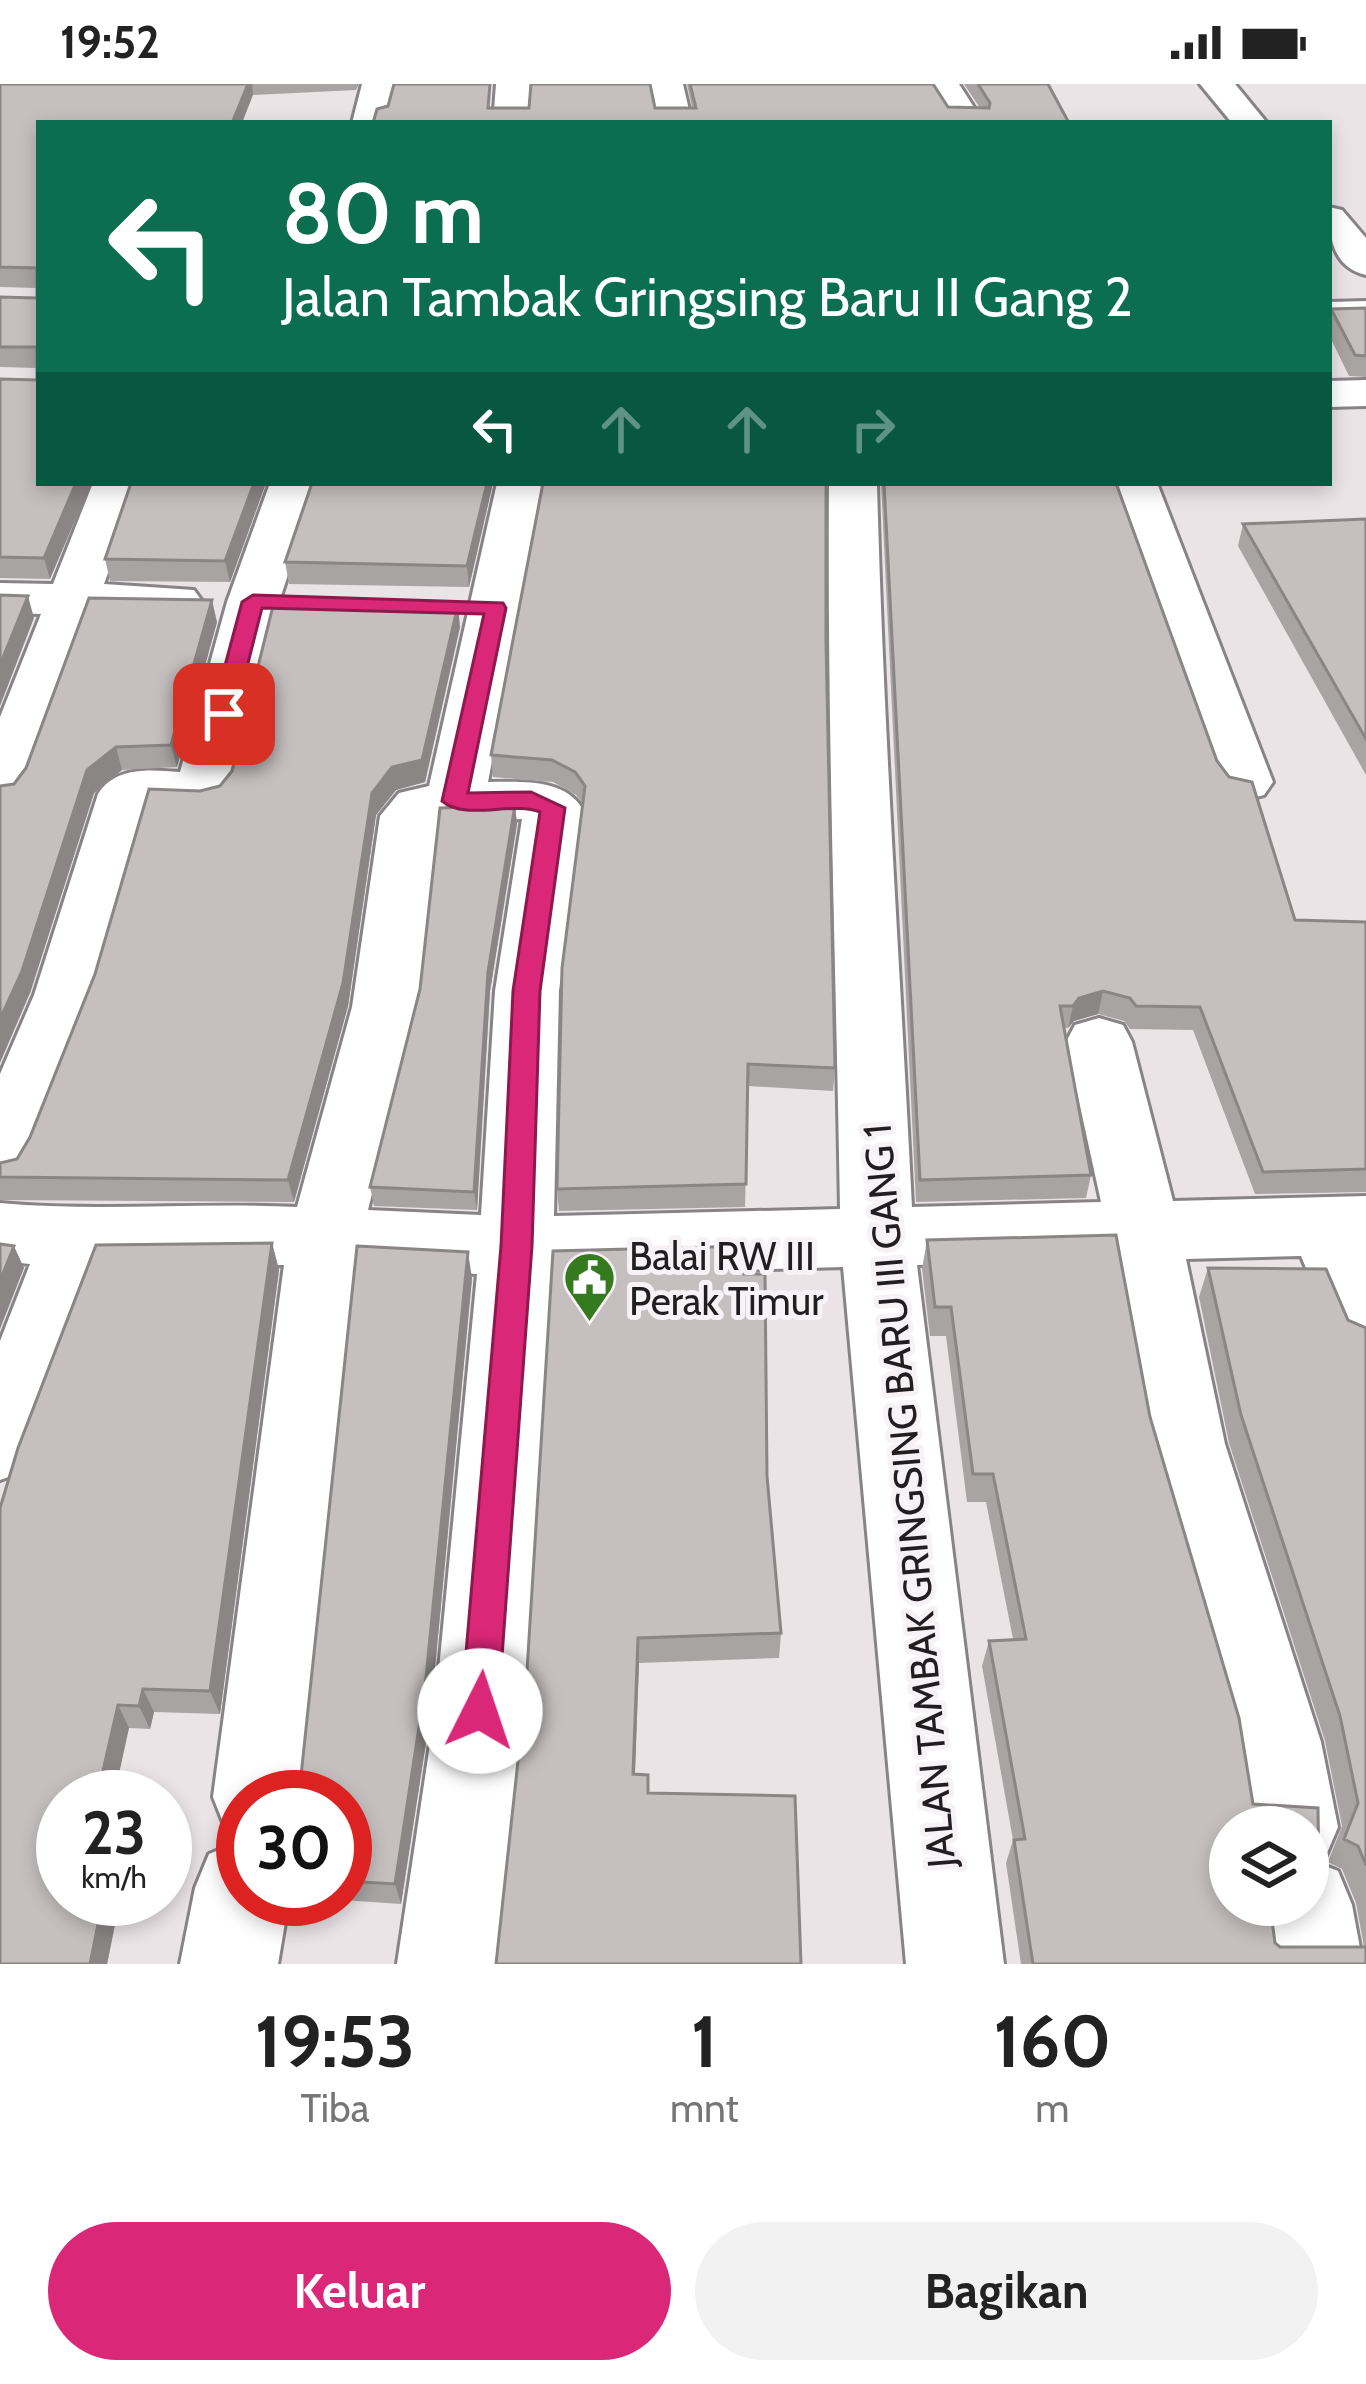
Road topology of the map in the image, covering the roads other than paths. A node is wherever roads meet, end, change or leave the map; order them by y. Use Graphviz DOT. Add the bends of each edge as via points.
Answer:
graph roads {
  1 [pos="379,84"];
  2 [pos="513,84"];
  3 [pos="666,84"];
  4 [pos="942,84"];
  5 [pos="1217,84"];
  6 [pos="370,120"];
  7 [pos="510,120"];
  8 [pos="674,120"];
  9 [pos="965,120"];
  10 [pos="1247,120"];
  11 [pos="1332,222"];
  12 [pos="1366,262"];
  13 [pos="1332,314"];
  14 [pos="1366,314"];
  15 [pos="1366,393"];
  16 [pos="1332,394"];
  17 [pos="117,486"];
  18 [pos="294,486"];
  19 [pos="520,486"];
  20 [pos="853,486"];
  21 [pos="1134,486"];
  22 [pos="0,598"];
  23 [pos="72,600"];
  24 [pos="275,602"];
  25 [pos="1244,782"];
  26 [pos="0,789"];
  27 [pos="432,808"];
  28 [pos="1099,1042"];
  29 [pos="0,1158"];
  30 [pos="1346,1226"];
  31 [pos="1143,1228"];
  32 [pos="0,1232"];
  33 [pos="325,1236"];
  34 [pos="877,1237"];
  35 [pos="76,1239"];
  36 [pos="516,1246"];
  37 [pos="1366,1325"];
  38 [pos="0,1445"];
  39 [pos="264,1770"];
  40 [pos="1287,1806"];
  41 [pos="236,1926"];
  42 [pos="1308,1926"];
  43 [pos="230,1964"];
  44 [pos="446,1964"];
  45 [pos="955,1964"];
  46 [pos="1314,1964"];
  1 -- 6 [label="street"];
  2 -- 7 [label="street"];
  3 -- 8 [label="street"];
  4 -- 9 [label="street"];
  5 -- 10 [label="street"];
  11 -- 12 [label="street"];
  13 -- 14 [label="street"];
  15 -- 16 [label="street"];
  17 -- 23 [label="street"];
  18 -- 24 [label="street"];
  19 -- 27 [label="street" via="474,607"];
  20 -- 34 [label="street, JALAN TAMBAK GRINGSING BARU III GANG 1" via="855,740"];
  21 -- 25 [label="street"];
  22 -- 23 [label="street"];
  23 -- 24 [label="street"];
  23 -- 26 [label="street"];
  24 -- 29 [label="street" via="202,791 127,794 66,995"];
  27 -- 33 [label="street"];
  27 -- 36 [label="street" via="531,800 553,808 527,991"];
  28 -- 31 [label="street"];
  30 -- 31 [label="street"];
  30 -- 37 [label="street"];
  31 -- 34 [label="street"];
  31 -- 40 [label="street" via="1185,1444 1276,1742"];
  32 -- 35 [label="street"];
  33 -- 35 [label="street"];
  33 -- 36 [label="street"];
  33 -- 39 [label="street"];
  34 -- 36 [label="street"];
  34 -- 45 [label="street, JALAN TAMBAK GRINGSING BARU III GANG 1"];
  35 -- 38 [label="street"];
  36 -- 44 [label="street" via="480,1711"];
  41 -- 43 [label="street"];
  42 -- 46 [label="street"];
}
